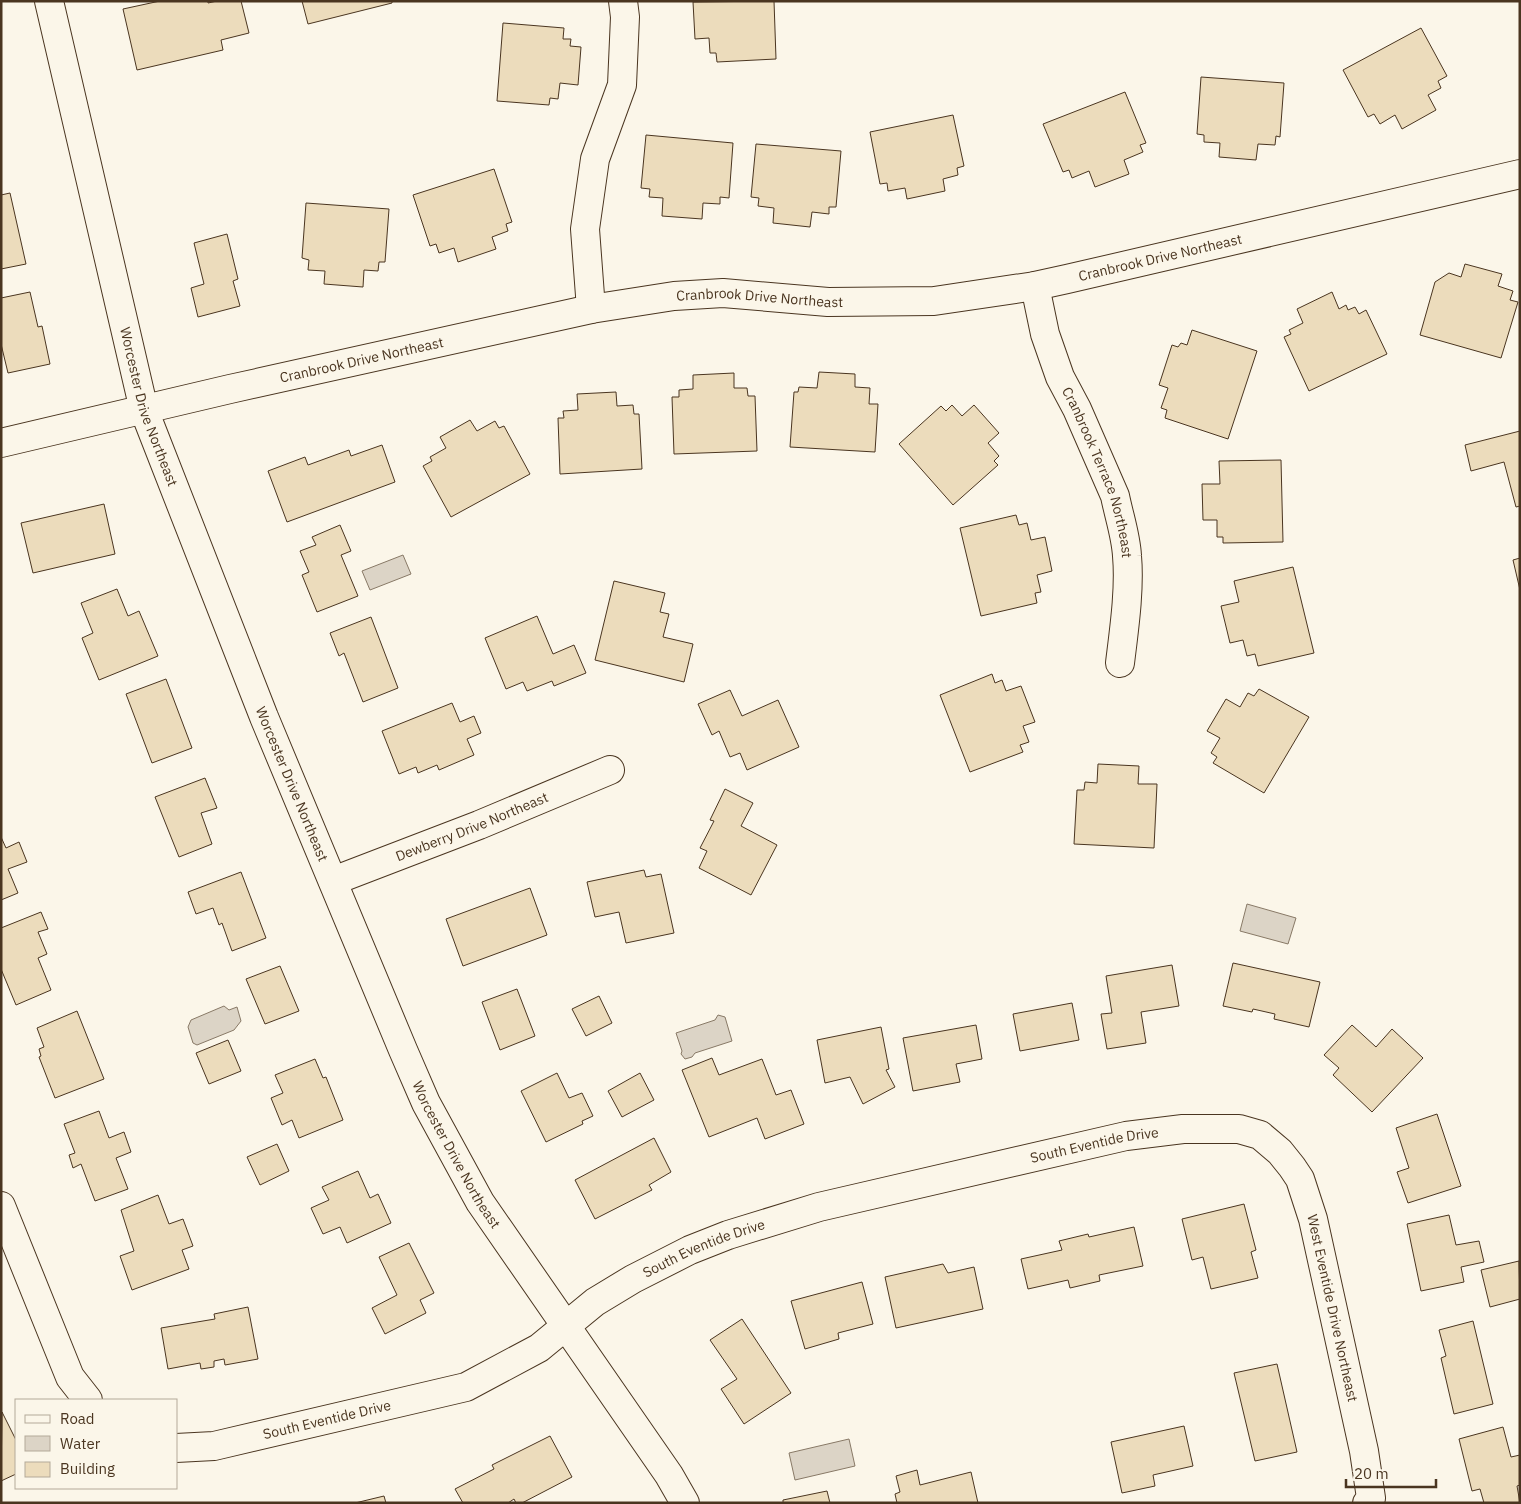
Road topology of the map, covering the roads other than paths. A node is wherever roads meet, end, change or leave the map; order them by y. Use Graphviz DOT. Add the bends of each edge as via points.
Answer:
graph roads {
  1 [pos="49,1"];
  2 [pos="623,1"];
  3 [pos="1520,174"];
  4 [pos="1035,286"];
  5 [pos="591,309"];
  6 [pos="144,410"];
  7 [pos="1,443"];
  8 [pos="1120,664"];
  9 [pos="610,770"];
  10 [pos="333,881"];
  11 [pos="1260,1135"];
  12 [pos="1,1206"];
  13 [pos="565,1326"];
  14 [pos="87,1399"];
  15 [pos="178,1448"];
  16 [pos="1369,1500"];
  17 [pos="685,1503"];
  1 -- 6 [label="street, Worcester Drive Northeast"];
  2 -- 5 [label="street" via="622,85 595,159 585,229"];
  3 -- 4 [label="street, Cranbrook Drive Northeast"];
  4 -- 5 [label="street, Cranbrook Drive Northeast" via="934,301 828,302 723,293 674,296"];
  4 -- 8 [label="street, Cranbrook Terrace Northeast" via="1045,334 1060,377 1078,409 1116,502 1127,557"];
  5 -- 6 [label="street, Cranbrook Drive Northeast"];
  6 -- 7 [label="street, Cranbrook Drive Northeast"];
  6 -- 10 [label="street, Worcester Drive Northeast" via="264,717"];
  9 -- 10 [label="street, Dewberry Drive Northeast"];
  10 -- 13 [label="street, Worcester Drive Northeast" via="426,1103 480,1202"];
  11 -- 13 [label="street, South Eventide Drive" via="1239,1129 1183,1129 1126,1136 818,1208 690,1250 595,1302"];
  11 -- 16 [label="street, West Eventide Drive Northeast" via="1280,1152 1300,1179 1313,1219 1364,1451"];
  12 -- 14 [label="street" via="70,1377"];
  13 -- 15 [label="street, South Eventide Drive" via="540,1348 466,1387 214,1446"];
  13 -- 17 [label="street, Worcester Drive Northeast"];
}
